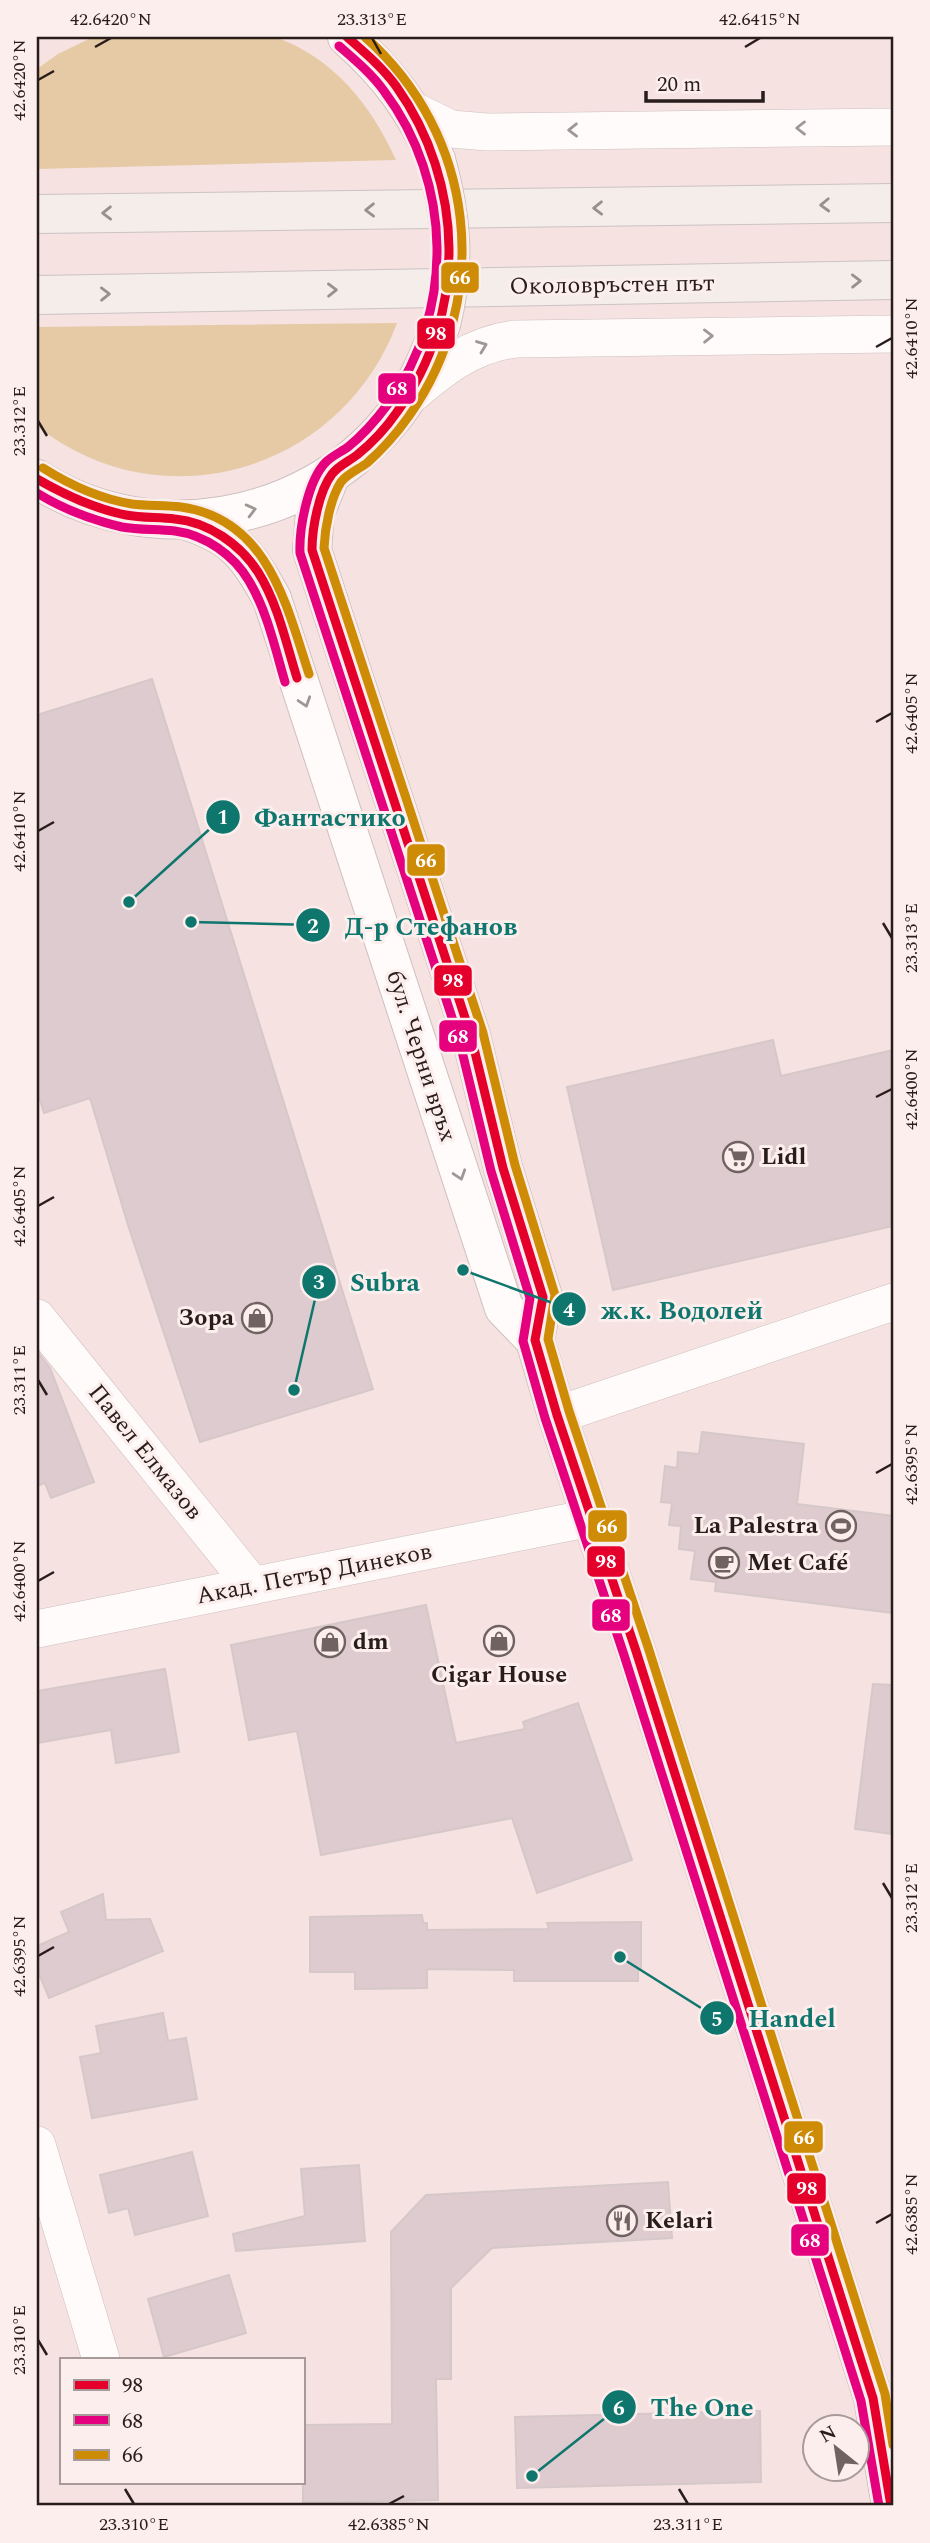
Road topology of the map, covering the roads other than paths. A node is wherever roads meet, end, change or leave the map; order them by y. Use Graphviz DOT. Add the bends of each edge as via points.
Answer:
graph roads {
  1 [pos="347,37"];
  2 [pos="412,110"];
  3 [pos="893,127"];
  4 [pos="893,203"];
  5 [pos="37,214"];
  6 [pos="893,280"];
  7 [pos="37,295"];
  8 [pos="893,334"];
  9 [pos="406,399"];
  10 [pos="331,474"];
  11 [pos="37,479"];
  12 [pos="184,520"];
  13 [pos="893,1303"];
  14 [pos="37,1318"];
  15 [pos="535,1340"];
  16 [pos="557,1415"];
  17 [pos="590,1518"];
  18 [pos="253,1586"];
  19 [pos="37,1629"];
  20 [pos="37,2146"];
  21 [pos="102,2358"];
  22 [pos="891,2506"];
  1 -- 2 [label="main road" via="372,59"];
  3 -- 2 [label="street, one-way" via="487,132 452,129"];
  2 -- 9 [label="main road, bridge" via="436,160 451,231 451,261 441,324"];
  4 -- 5 [label="highway, one-way"];
  7 -- 6 [label="highway, Околовръстен път, one-way"];
  9 -- 8 [label="street, one-way" via="470,351 516,338"];
  9 -- 10 [label="main road" via="365,447"];
  12 -- 10 [label="main road, one-way" via="272,504"];
  10 -- 15 [label="main road, бул. Черни връх" via="314,513 312,550 471,1036 503,1168 543,1297"];
  11 -- 12 [label="main road" via="102,509"];
  12 -- 15 [label="main road, бул. Черни връх, one-way" via="212,529 234,545 257,570 272,599 504,1308"];
  13 -- 16 [label="street"];
  14 -- 18 [label="street, Павел Елмазов"];
  15 -- 16 [label="main road, бул. Черни връх"];
  16 -- 17 [label="main road, бул. Черни връх"];
  17 -- 18 [label="street, Акад. Петър Динеков"];
  17 -- 22 [label="main road, бул. Черни връх" via="873,2398"];
  18 -- 19 [label="street, Акад. Петър Динеков"];
  20 -- 21 [label="street"];
}
